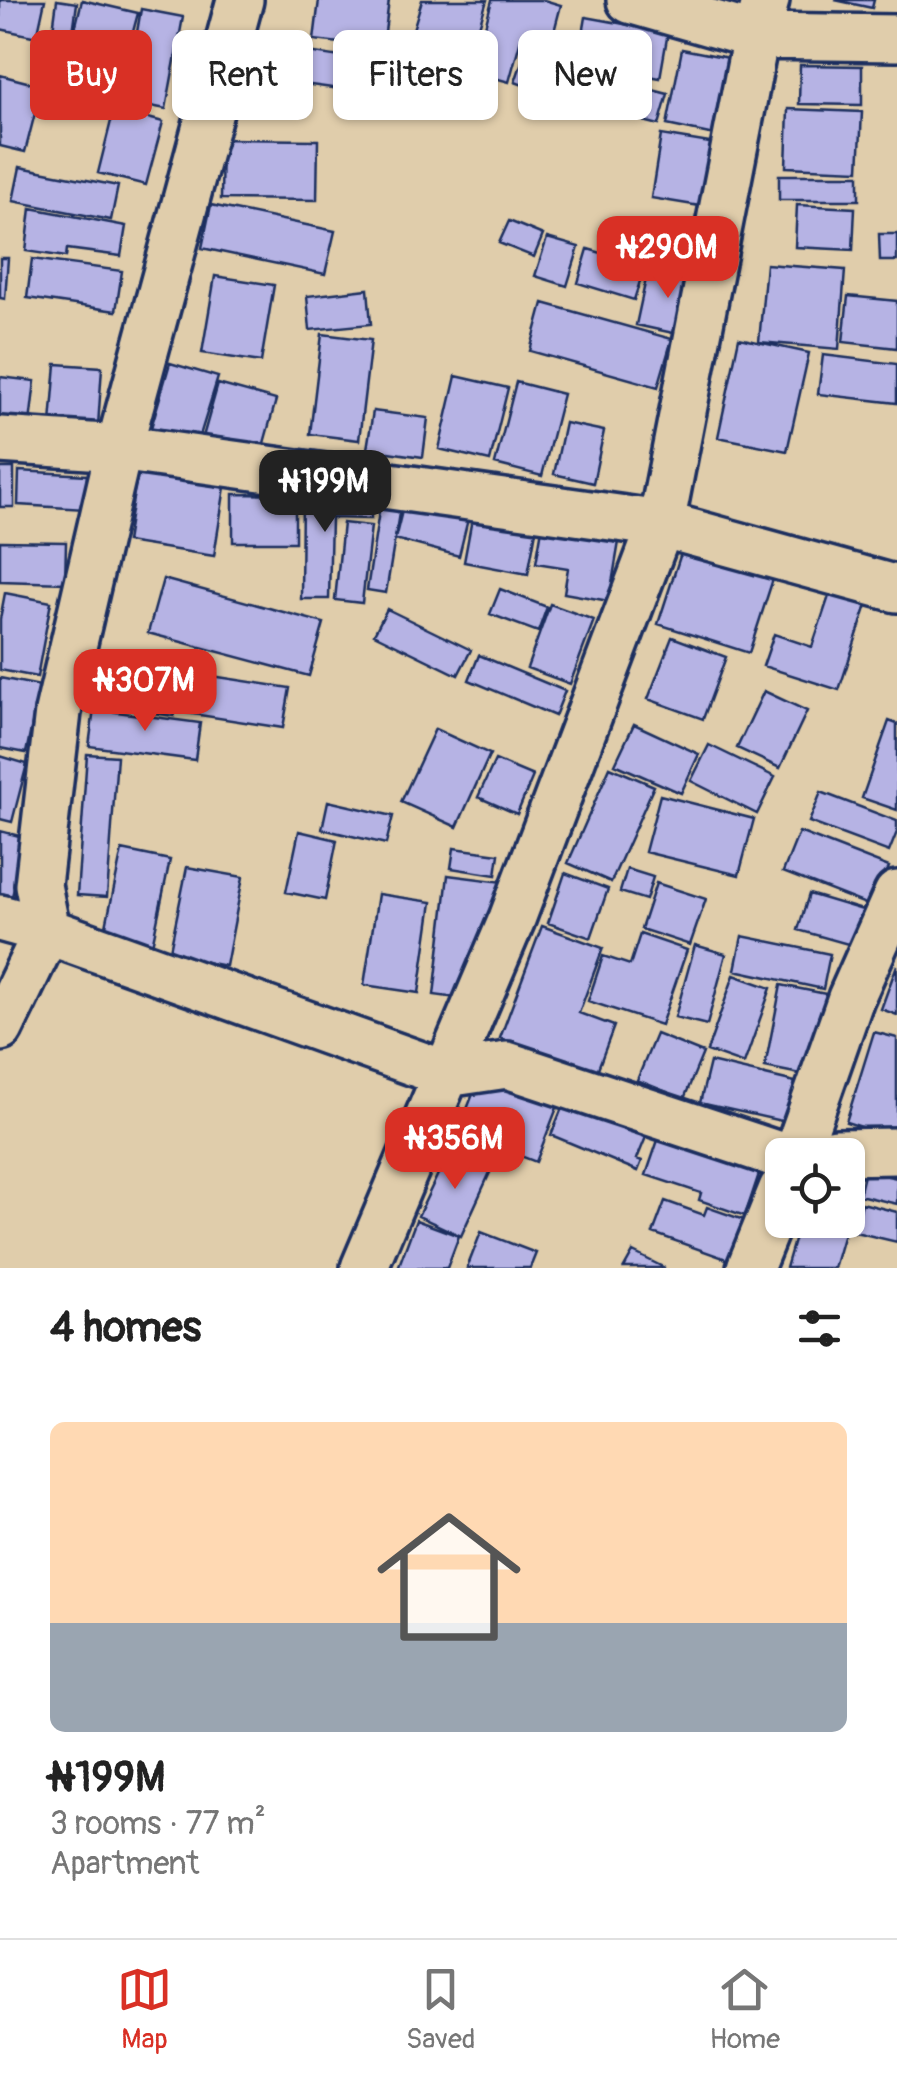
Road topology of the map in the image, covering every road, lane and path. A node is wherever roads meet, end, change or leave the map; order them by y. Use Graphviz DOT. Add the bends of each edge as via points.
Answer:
graph roads {
  1 [pos="240,0"];
  2 [pos="630,0"];
  3 [pos="761,18"];
  4 [pos="897,38"];
  5 [pos="0,440"];
  6 [pos="119,448"];
  7 [pos="661,524"];
  8 [pos="897,589"];
  9 [pos="897,894"];
  10 [pos="0,918"];
  11 [pos="48,931"];
  12 [pos="0,1028"];
  13 [pos="446,1074"];
  14 [pos="802,1138"];
  15 [pos="765,1150"];
  16 [pos="865,1152"];
  17 [pos="897,1152"];
  18 [pos="765,1231"];
  19 [pos="364,1268"];
  20 [pos="750,1268"];
  1 -- 6 [label="street"];
  2 -- 3 [label="street"];
  3 -- 4 [label="street"];
  3 -- 7 [label="street"];
  5 -- 6 [label="street"];
  6 -- 7 [label="street"];
  6 -- 11 [label="street" via="58,712 38,885"];
  7 -- 8 [label="street"];
  7 -- 13 [label="street" via="512,920"];
  9 -- 14 [label="street" via="851,998"];
  10 -- 11 [label="street"];
  11 -- 12 [label="street"];
  11 -- 13 [label="street"];
  13 -- 15 [label="street" via="507,1066"];
  13 -- 19 [label="street"];
  16 -- 17 [label="street"];
  18 -- 20 [label="street"];
}
